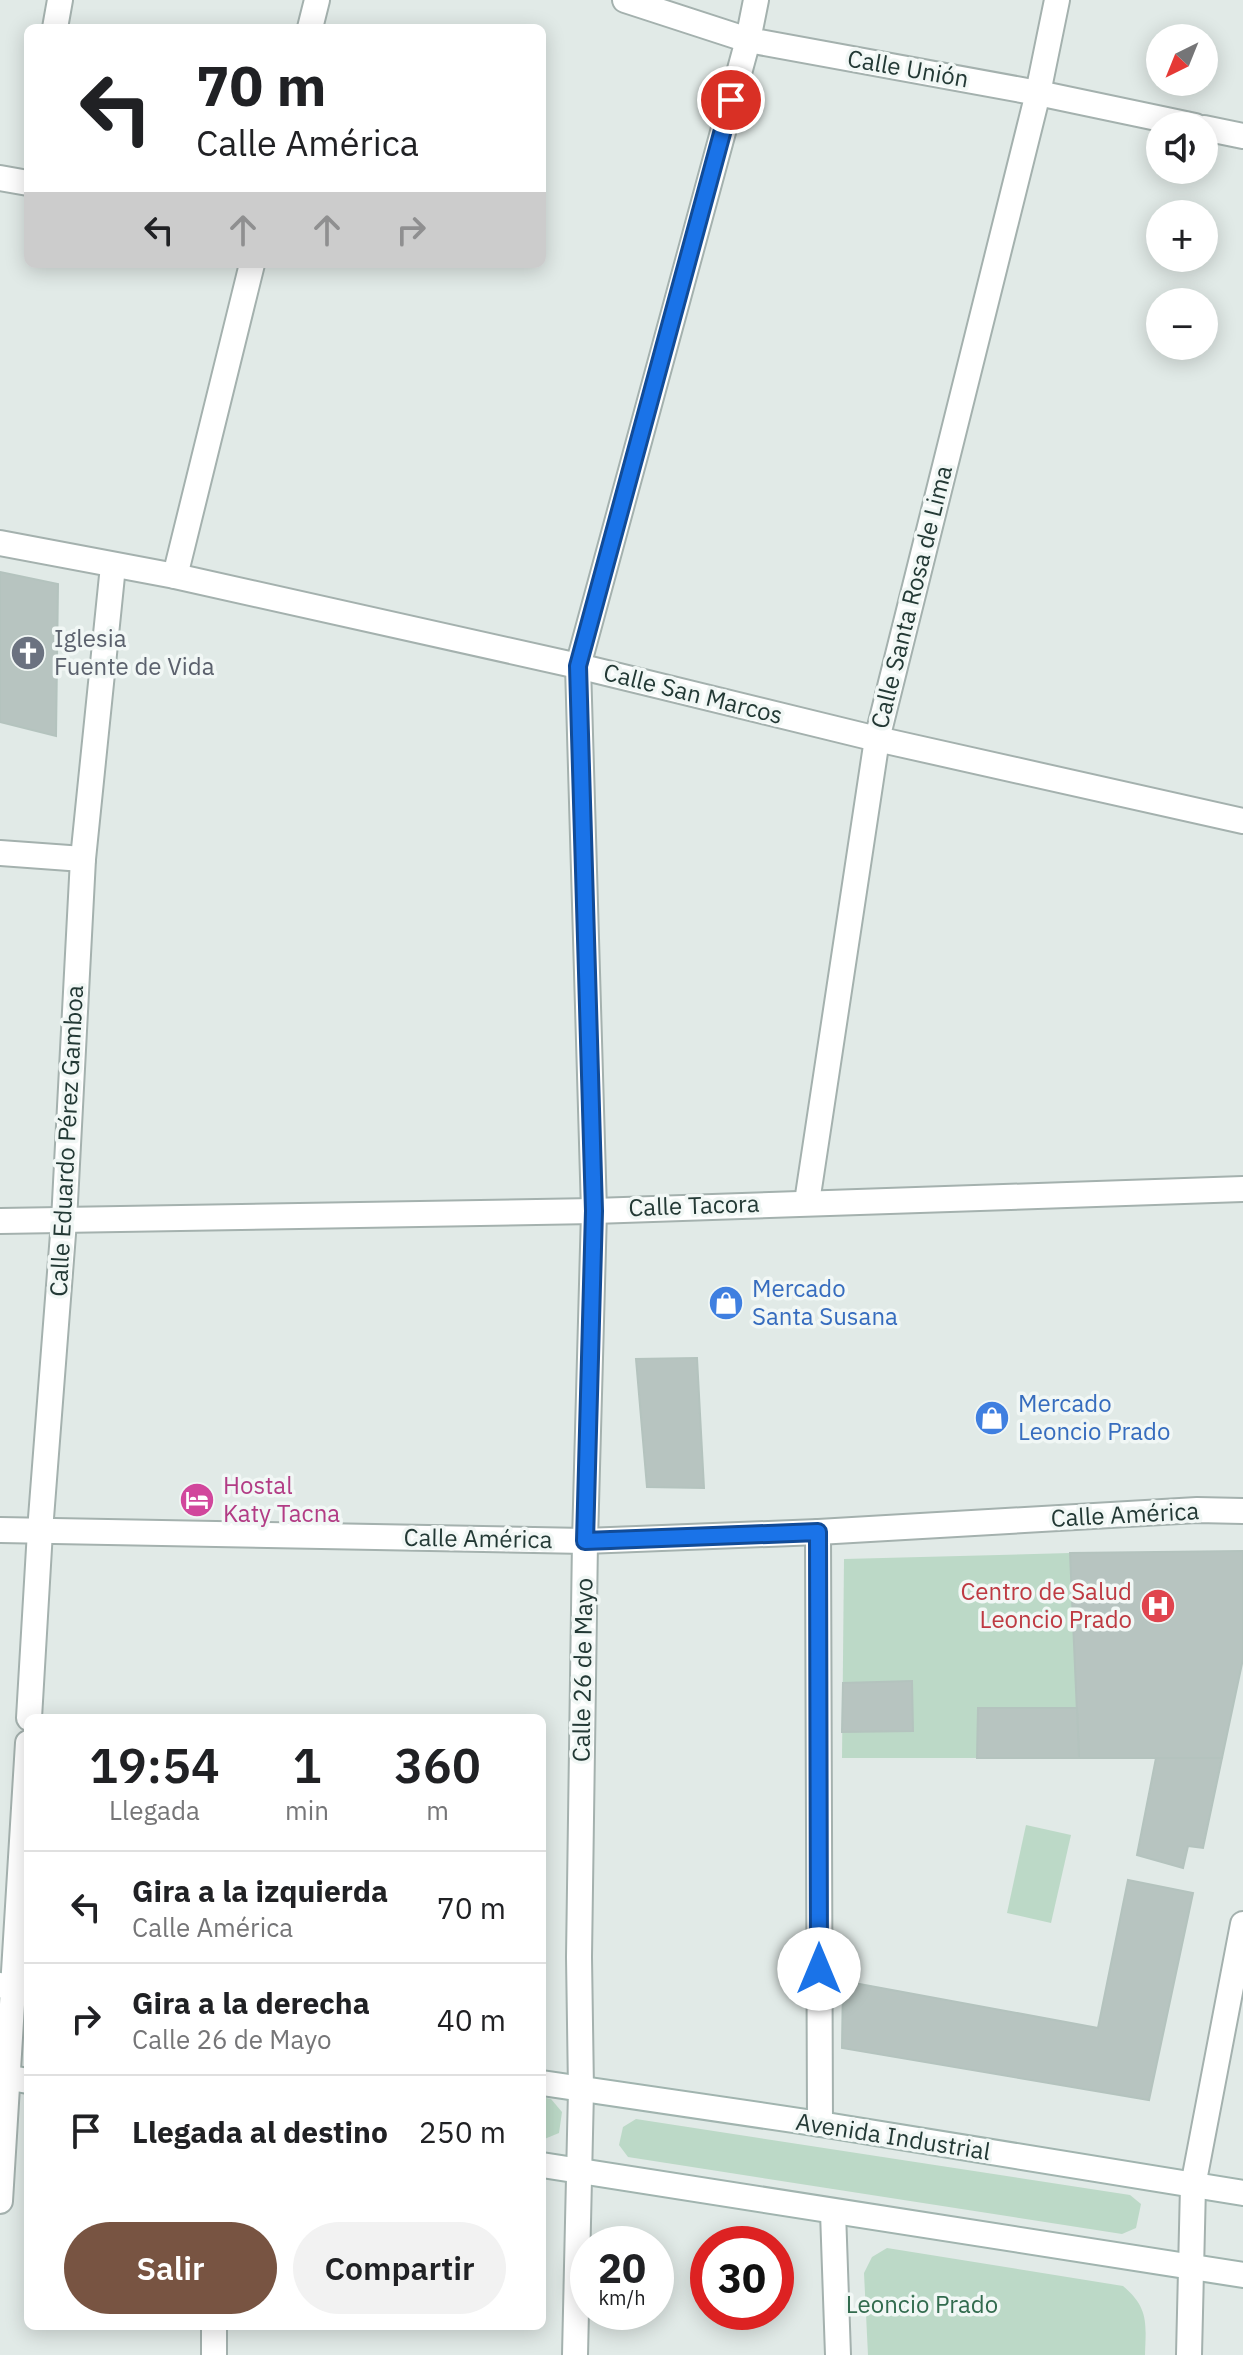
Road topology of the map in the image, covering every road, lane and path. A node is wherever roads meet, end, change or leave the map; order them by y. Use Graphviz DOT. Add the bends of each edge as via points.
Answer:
graph roads {
  1 [pos="60,0"];
  2 [pos="317,0"];
  3 [pos="625,0"];
  4 [pos="756,0"];
  5 [pos="1057,0"];
  6 [pos="56,24"];
  7 [pos="311,24"];
  8 [pos="748,40"];
  9 [pos="1038,93"];
  10 [pos="1146,116"];
  11 [pos="1218,131"];
  12 [pos="1243,136"];
  13 [pos="0,178"];
  14 [pos="24,182"];
  15 [pos="251,268"];
  16 [pos="0,543"];
  17 [pos="113,566"];
  18 [pos="175,576"];
  19 [pos="578,666"];
  20 [pos="877,739"];
  21 [pos="1243,821"];
  22 [pos="0,853"];
  23 [pos="83,859"];
  24 [pos="1243,1189"];
  25 [pos="807,1202"];
  26 [pos="594,1211"];
  27 [pos="0,1221"];
  28 [pos="64,1221"];
  29 [pos="1243,1511"];
  30 [pos="0,1530"];
  31 [pos="40,1531"];
  32 [pos="818,1532"];
  33 [pos="585,1541"];
  34 [pos="29,1714"];
  35 [pos="24,1813"];
  36 [pos="1243,1924"];
  37 [pos="14,1987"];
  38 [pos="12,2078"];
  39 [pos="546,2084"];
  40 [pos="581,2090"];
  41 [pos="820,2124"];
  42 [pos="546,2166"];
  43 [pos="579,2171"];
  44 [pos="1193,2186"];
  45 [pos="1243,2193"];
  46 [pos="0,2201"];
  47 [pos="833,2212"];
  48 [pos="1191,2267"];
  49 [pos="1243,2275"];
  50 [pos="214,2330"];
  51 [pos="214,2355"];
  52 [pos="575,2355"];
  53 [pos="838,2355"];
  54 [pos="1189,2355"];
  1 -- 6 [label="street"];
  2 -- 7 [label="street"];
  3 -- 8 [label="street, Calle Unión"];
  4 -- 8 [label="street, Calle 26 de Mayo"];
  5 -- 9 [label="street, Calle Santa Rosa de Lima"];
  8 -- 9 [label="street, Calle Unión"];
  8 -- 19 [label="street, Calle 26 de Mayo"];
  9 -- 10 [label="street, Calle Unión"];
  9 -- 20 [label="street, Calle Santa Rosa de Lima"];
  11 -- 12 [label="street"];
  13 -- 14 [label="street"];
  15 -- 18 [label="street"];
  16 -- 17 [label="street, Calle San Marcos"];
  17 -- 18 [label="street, Calle San Marcos"];
  17 -- 23 [label="street, Calle Eduardo Pérez Gamboa"];
  18 -- 19 [label="street, Calle San Marcos"];
  19 -- 20 [label="street, Calle San Marcos"];
  19 -- 26 [label="street, Calle 26 de Mayo"];
  20 -- 21 [label="street, Calle San Marcos"];
  20 -- 25 [label="street, Calle Santa Rosa de Lima"];
  22 -- 23 [label="street"];
  23 -- 28 [label="street, Calle Eduardo Pérez Gamboa"];
  24 -- 25 [label="street, Calle Tacora"];
  25 -- 26 [label="street, Calle Tacora"];
  26 -- 28 [label="street, Calle Tacora"];
  26 -- 33 [label="street, Calle 26 de Mayo"];
  27 -- 28 [label="street, Calle Tacora"];
  28 -- 31 [label="street, Calle Eduardo Pérez Gamboa"];
  29 -- 32 [label="street, Calle América"];
  30 -- 31 [label="street, Calle América"];
  31 -- 33 [label="street, Calle América"];
  31 -- 34 [label="street, Calle Eduardo Pérez Gamboa"];
  32 -- 33 [label="street, Calle América"];
  32 -- 41 [label="street"];
  33 -- 40 [label="street, Calle 26 de Mayo"];
  35 -- 37 [label="street"];
  36 -- 44 [label="street"];
  37 -- 38 [label="street"];
  38 -- 46 [label="street"];
  39 -- 40 [label="street, Avenida Industrial"];
  40 -- 41 [label="street, Avenida Industrial"];
  40 -- 43 [label="street, Calle 26 de Mayo"];
  41 -- 44 [label="street, Avenida Industrial"];
  42 -- 43 [label="street"];
  43 -- 47 [label="street"];
  43 -- 52 [label="street, Calle 26 de Mayo"];
  44 -- 45 [label="street, Avenida Industrial"];
  44 -- 48 [label="street"];
  47 -- 48 [label="street"];
  47 -- 53 [label="street"];
  48 -- 49 [label="street"];
  48 -- 54 [label="street"];
  50 -- 51 [label="street"];
}
